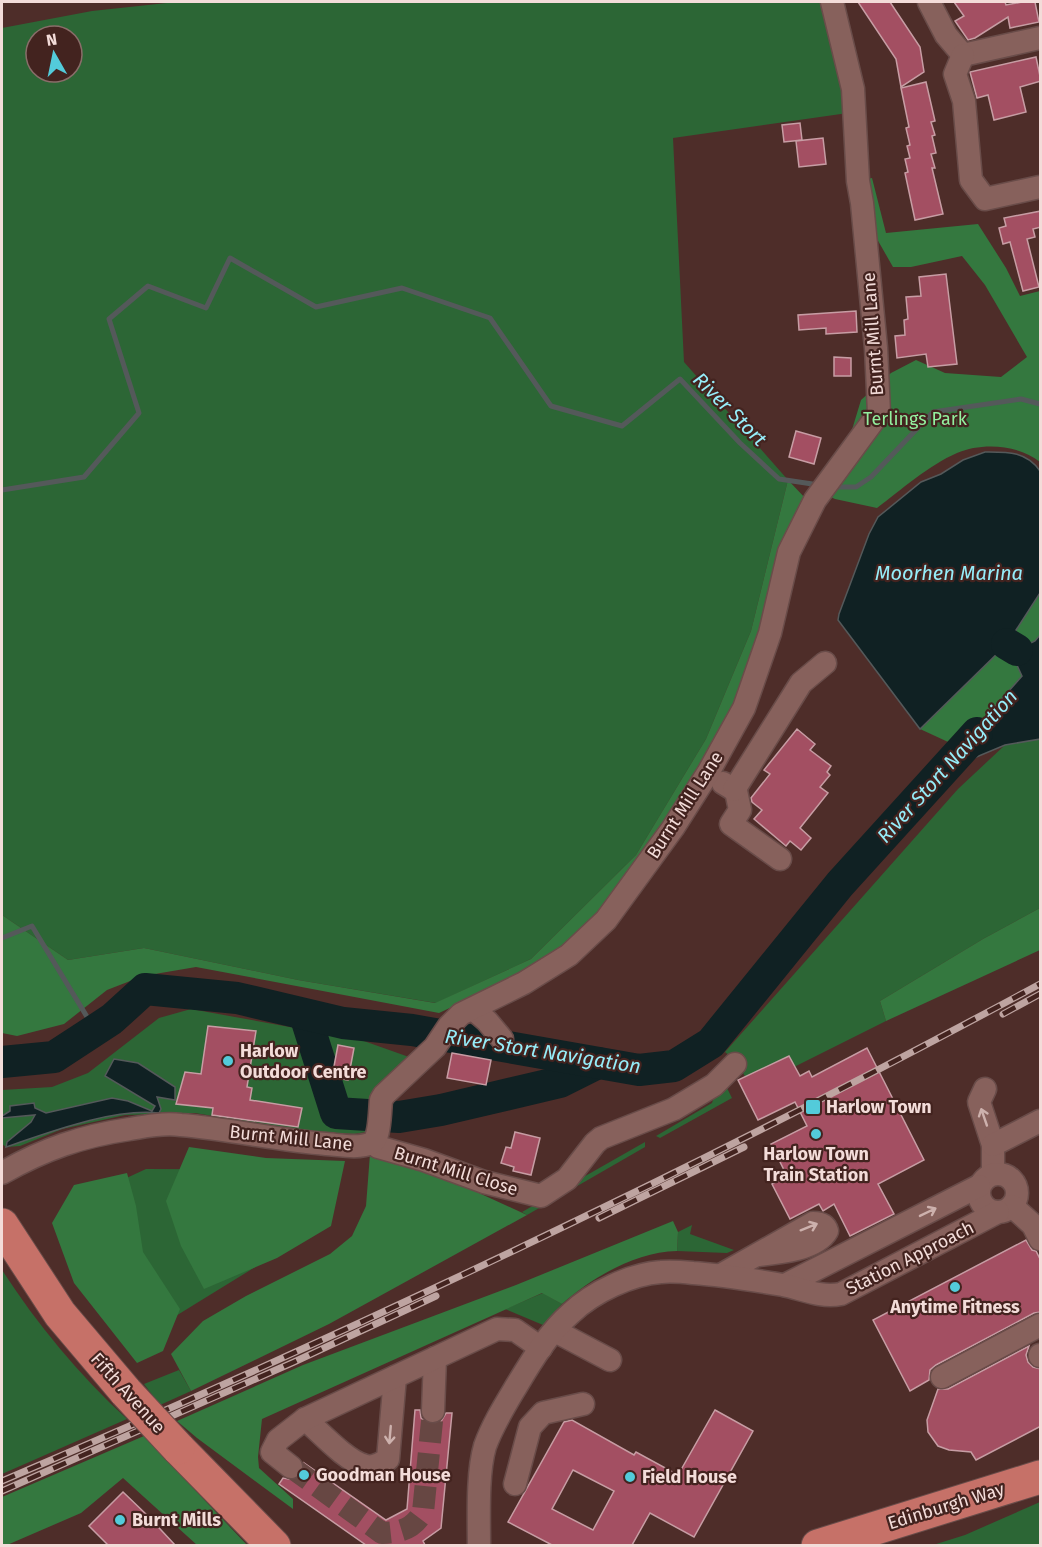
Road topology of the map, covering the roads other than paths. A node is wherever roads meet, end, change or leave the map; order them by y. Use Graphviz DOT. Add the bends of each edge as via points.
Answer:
graph roads {
  1 [pos="832,2"];
  2 [pos="929,2"];
  3 [pos="1041,38"];
  4 [pos="963,55"];
  5 [pos="1041,187"];
  6 [pos="825,663"];
  7 [pos="708,773"];
  8 [pos="734,790"];
  9 [pos="780,859"];
  10 [pos="467,1011"];
  11 [pos="502,1039"];
  12 [pos="735,1064"];
  13 [pos="985,1089"];
  14 [pos="1041,1121"];
  15 [pos="375,1138"];
  16 [pos="993,1145"];
  17 [pos="2,1173"];
  18 [pos="986,1180"];
  19 [pos="1005,1209"];
  20 [pos="2,1225"];
  21 [pos="1041,1239"];
  22 [pos="758,1255"];
  23 [pos="721,1275"];
  24 [pos="785,1285"];
  25 [pos="1041,1325"];
  26 [pos="547,1340"];
  27 [pos="435,1358"];
  28 [pos="605,1366"];
  29 [pos="395,1377"];
  30 [pos="942,1377"];
  31 [pos="583,1404"];
  32 [pos="433,1411"];
  33 [pos="305,1419"];
  34 [pos="495,1424"];
  35 [pos="528,1435"];
  36 [pos="291,1467"];
  37 [pos="1041,1477"];
  38 [pos="515,1484"];
  39 [pos="274,1545"];
  40 [pos="478,1545"];
  41 [pos="818,1545"];
  1 -- 7 [label="street, Burnt Mill Lane" via="853,89 879,413 815,500 789,552 770,633 744,708"];
  2 -- 4 [label="street" via="946,35"];
  3 -- 4 [label="street"];
  4 -- 5 [label="street" via="955,74 964,101 971,180 985,200"];
  6 -- 8 [label="street" via="801,683"];
  7 -- 8 [label="street"];
  7 -- 10 [label="street, Burnt Mill Lane" via="606,920 569,955"];
  8 -- 9 [label="street" via="740,810 730,824"];
  10 -- 11 [label="street" via="487,1021"];
  10 -- 15 [label="street, Burnt Mill Lane" via="449,1026 435,1047 386,1088"];
  12 -- 15 [label="street, Burnt Mill Close" via="714,1086 674,1109 602,1138 567,1179 541,1196 484,1182 378,1147"];
  16 -- 13 [label="street, one-way" via="979,1102"];
  14 -- 16 [label="street"];
  15 -- 17 [label="street, Burnt Mill Lane" via="363,1146 341,1145 153,1125 63,1143"];
  16 -- 18 [label="street"];
  18 -- 19 [label="street, Station Approach" via="978,1192 982,1204 986,1209"];
  18 -- 19 [label="street" via="1006,1175 1014,1183 1017,1195"];
  24 -- 18 [label="street, Station Approach, one-way"];
  19 -- 21 [label="street" via="1033,1225"];
  19 -- 24 [label="street, Station Approach" via="841,1294 828,1296"];
  20 -- 39 [label="highway, Fifth Avenue, bridge" via="60,1314 126,1392"];
  22 -- 23 [label="street"];
  23 -- 24 [label="street, Station Approach"];
  23 -- 26 [label="street, Station Approach" via="644,1275 578,1307"];
  25 -- 30 [label="street"];
  26 -- 27 [label="street" via="497,1329"];
  26 -- 28 [label="street"];
  26 -- 34 [label="street, Station Approach"];
  27 -- 29 [label="street"];
  27 -- 32 [label="street"];
  29 -- 33 [label="street"];
  29 -- 33 [label="street, one-way" via="388,1459 378,1465 366,1466 349,1457"];
  31 -- 35 [label="street" via="543,1413"];
  33 -- 36 [label="street" via="279,1440 272,1452"];
  34 -- 35 [label="street"];
  34 -- 40 [label="street, Station Approach" via="482,1466"];
  35 -- 38 [label="street"];
  37 -- 41 [label="highway, Edinburgh Way"];
}
